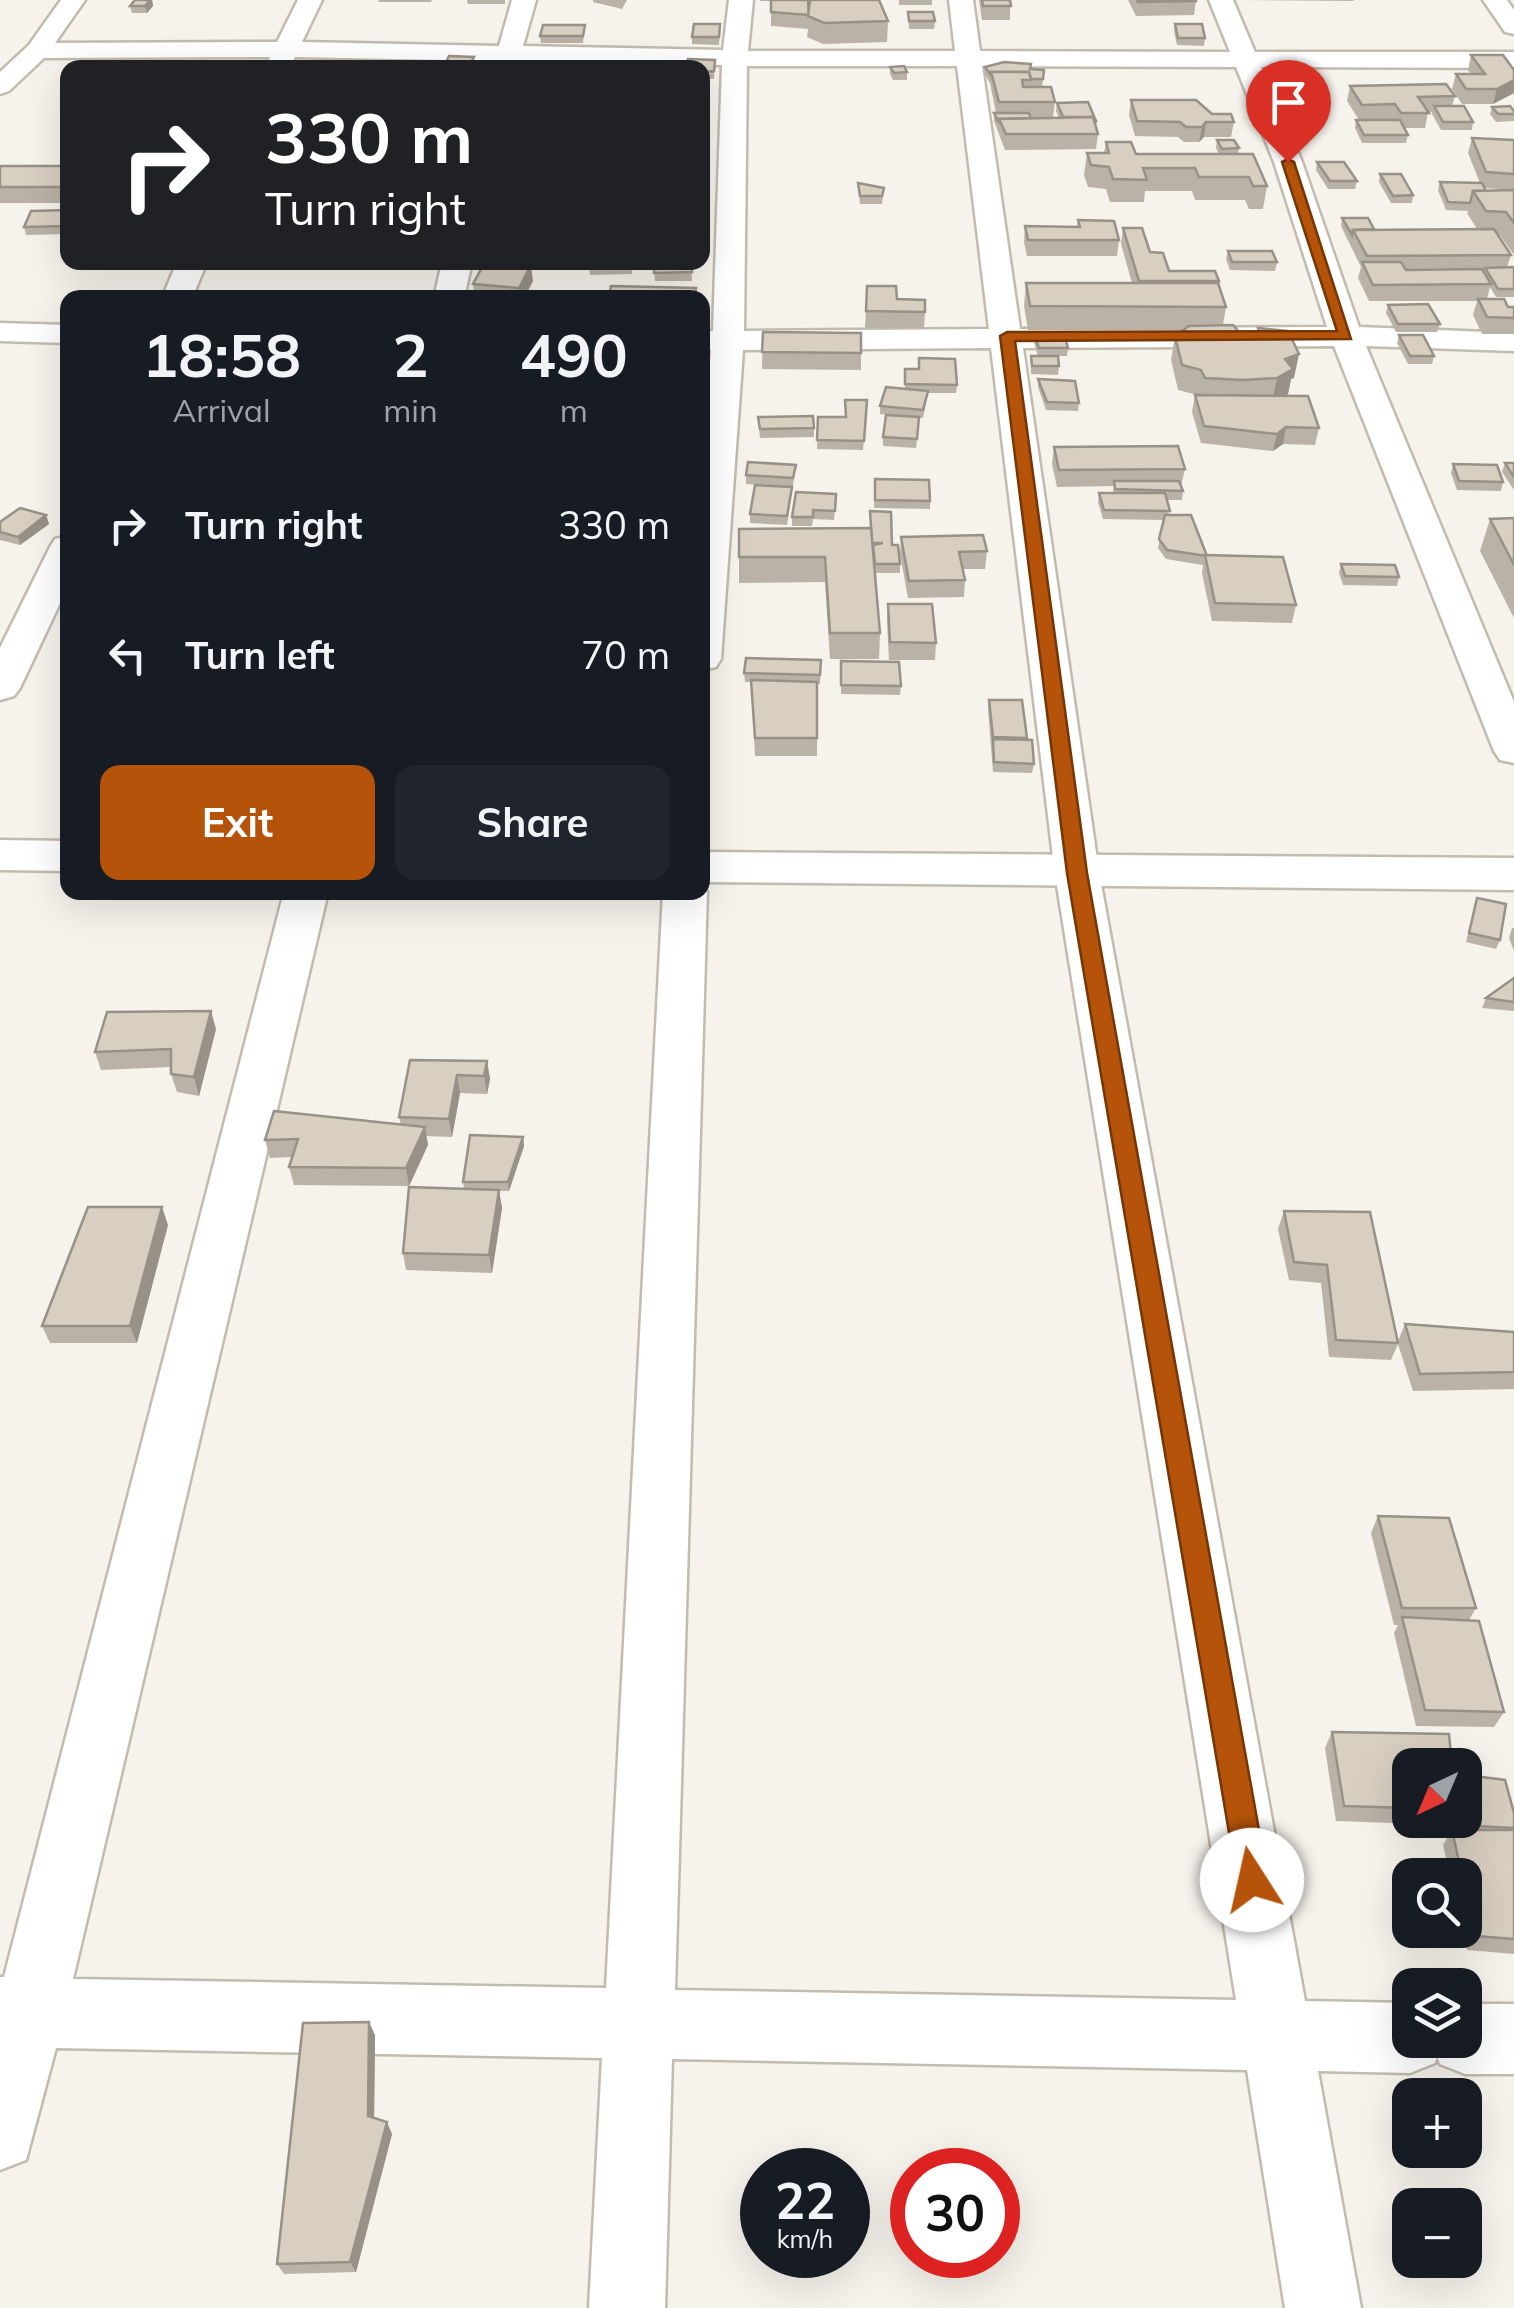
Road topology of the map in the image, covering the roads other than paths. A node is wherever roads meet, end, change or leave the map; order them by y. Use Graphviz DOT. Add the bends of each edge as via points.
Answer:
graph roads {
  1 [pos="73,0"];
  2 [pos="310,0"];
  3 [pos="524,0"];
  4 [pos="741,0"];
  5 [pos="961,0"];
  6 [pos="1220,0"];
  7 [pos="1495,0"];
  8 [pos="1514,27"];
  9 [pos="38,50"];
  10 [pos="281,58"];
  11 [pos="735,58"];
  12 [pos="966,59"];
  13 [pos="507,60"];
  14 [pos="1514,60"];
  15 [pos="1244,62"];
  16 [pos="0,86"];
  17 [pos="0,332"];
  18 [pos="60,334"];
  19 [pos="1007,336"];
  20 [pos="1346,336"];
  21 [pos="715,341"];
  22 [pos="1514,342"];
  23 [pos="710,463"];
  24 [pos="60,564"];
  25 [pos="0,688"];
  26 [pos="1514,750"];
  27 [pos="0,855"];
  28 [pos="60,856"];
  29 [pos="710,866"];
  30 [pos="1077,873"];
  31 [pos="1514,874"];
  32 [pos="304,900"];
  33 [pos="685,900"];
  34 [pos="15,2012"];
  35 [pos="641,2023"];
  36 [pos="1279,2035"];
  37 [pos="1392,2038"];
  38 [pos="1482,2039"];
  39 [pos="1514,2040"];
  40 [pos="0,2134"];
  41 [pos="627,2308"];
  42 [pos="1323,2308"];
  1 -- 9 [label="street"];
  2 -- 10 [label="street"];
  3 -- 13 [label="street"];
  4 -- 11 [label="street"];
  5 -- 12 [label="street"];
  6 -- 15 [label="street"];
  7 -- 8 [label="street"];
  9 -- 10 [label="street"];
  9 -- 16 [label="street"];
  10 -- 13 [label="street"];
  11 -- 12 [label="street"];
  11 -- 13 [label="street"];
  11 -- 21 [label="street"];
  12 -- 15 [label="street"];
  12 -- 19 [label="street"];
  14 -- 15 [label="street"];
  15 -- 20 [label="street" via="1288,162"];
  17 -- 18 [label="street"];
  19 -- 20 [label="street"];
  19 -- 21 [label="street"];
  19 -- 30 [label="street"];
  20 -- 22 [label="street"];
  20 -- 26 [label="street"];
  21 -- 23 [label="street"];
  24 -- 25 [label="street"];
  27 -- 28 [label="street"];
  29 -- 30 [label="street"];
  30 -- 31 [label="street"];
  30 -- 36 [label="street"];
  32 -- 34 [label="street"];
  33 -- 35 [label="street"];
  34 -- 35 [label="street"];
  34 -- 40 [label="street"];
  35 -- 36 [label="street"];
  35 -- 41 [label="street"];
  36 -- 37 [label="street"];
  36 -- 42 [label="street"];
  38 -- 39 [label="street"];
}
